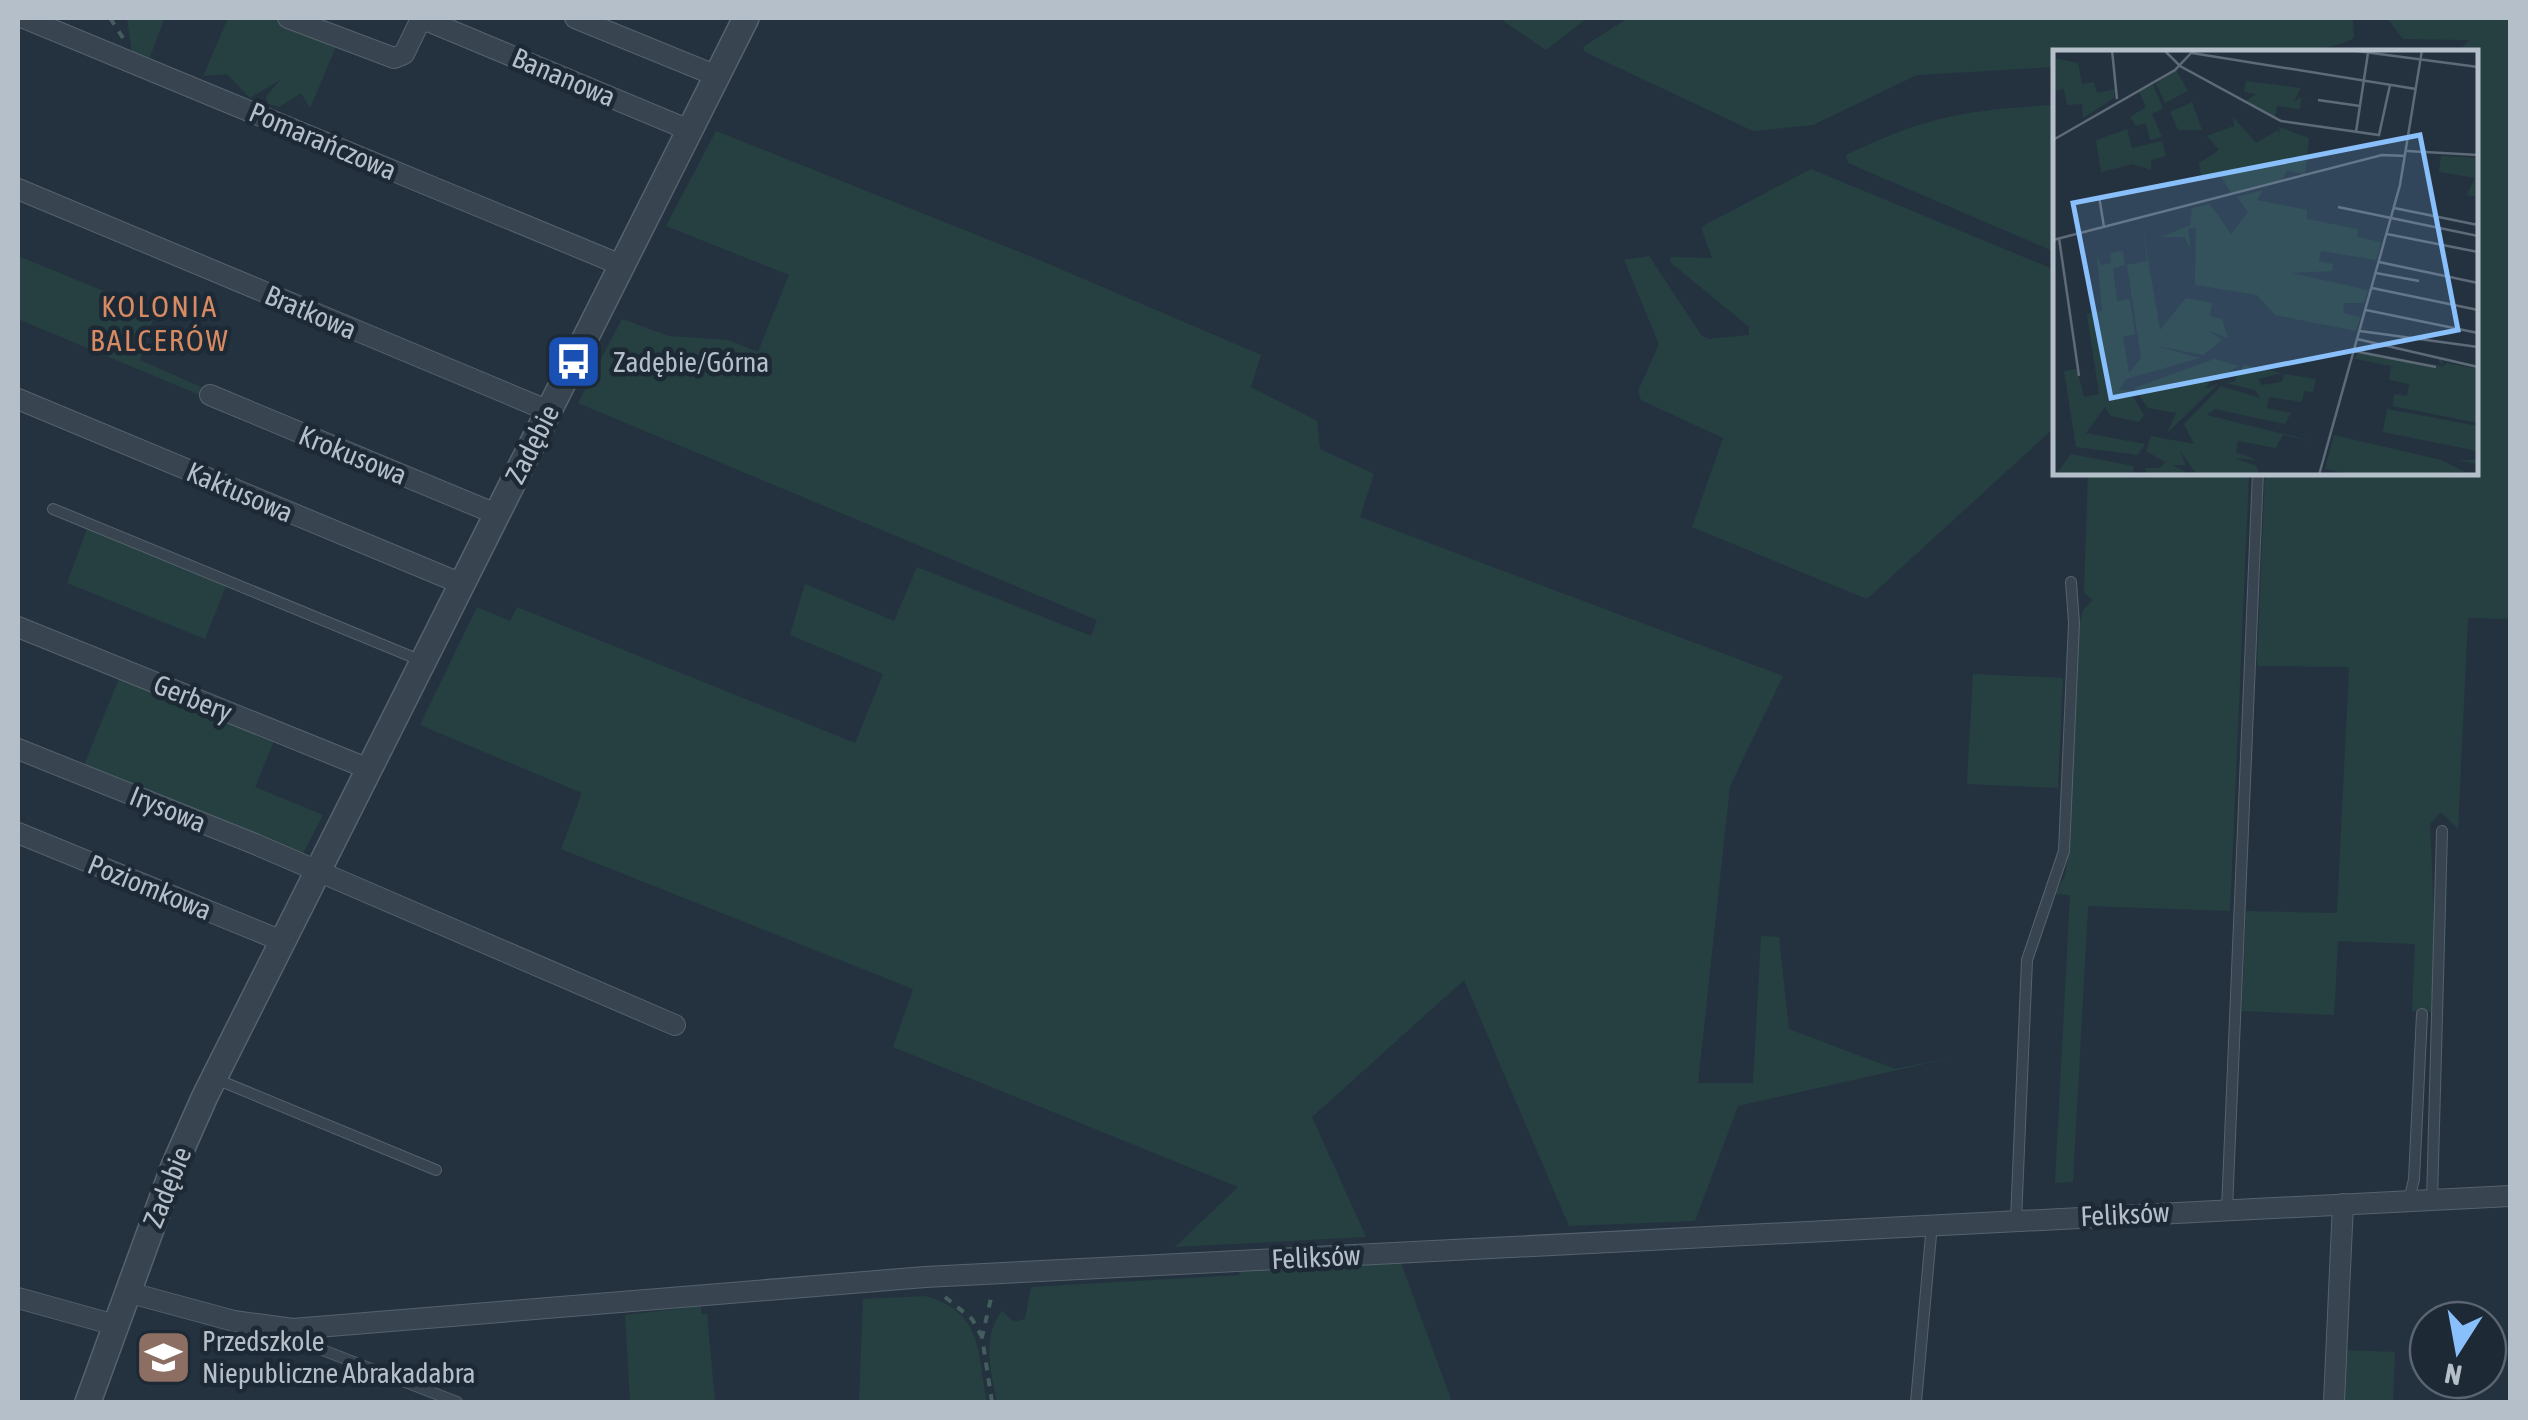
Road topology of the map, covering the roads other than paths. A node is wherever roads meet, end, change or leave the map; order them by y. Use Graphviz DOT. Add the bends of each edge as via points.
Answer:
graph roads {
  1 [pos="24,18"];
  2 [pos="288,18"];
  3 [pos="575,18"];
  4 [pos="746,18"];
  5 [pos="717,76"];
  6 [pos="690,130"];
  7 [pos="18,189"];
  8 [pos="621,265"];
  9 [pos="210,396"];
  10 [pos="18,400"];
  11 [pos="548,411"];
  12 [pos="2258,475"];
  13 [pos="53,508"];
  14 [pos="496,514"];
  15 [pos="2071,582"];
  16 [pos="462,584"];
  17 [pos="18,628"];
  18 [pos="423,662"];
  19 [pos="18,748"];
  20 [pos="369,769"];
  21 [pos="2442,831"];
  22 [pos="18,833"];
  23 [pos="317,871"];
  24 [pos="282,941"];
  25 [pos="2422,1014"];
  26 [pos="675,1025"];
  27 [pos="214,1078"];
  28 [pos="436,1170"];
  29 [pos="2510,1196"];
  30 [pos="2409,1200"];
  31 [pos="2432,1200"];
  32 [pos="2343,1204"];
  33 [pos="2227,1209"];
  34 [pos="2016,1220"];
  35 [pos="1932,1224"];
  36 [pos="127,1292"];
  37 [pos="18,1298"];
  38 [pos="115,1325"];
  39 [pos="293,1329"];
  40 [pos="88,1402"];
  41 [pos="457,1402"];
  42 [pos="1916,1402"];
  43 [pos="2334,1402"];
  1 -- 8 [label="street, Pomarańczowa"];
  2 -- 6 [label="street, Bananowa" via="394,58 404,54 419,23 428,21"];
  3 -- 5 [label="street"];
  4 -- 5 [label="street, Zadębie"];
  5 -- 6 [label="street, Zadębie"];
  6 -- 8 [label="street, Zadębie"];
  7 -- 11 [label="street, Bratkowa"];
  8 -- 11 [label="street, Zadębie"];
  9 -- 14 [label="street, Krokusowa"];
  10 -- 16 [label="street, Kaktusowa"];
  11 -- 14 [label="street, Zadębie"];
  12 -- 33 [label="lane"];
  13 -- 18 [label="lane"];
  14 -- 16 [label="street, Zadębie"];
  15 -- 34 [label="lane" via="2064,851 2027,960"];
  16 -- 18 [label="street, Zadębie"];
  17 -- 20 [label="street, Gerbery"];
  18 -- 20 [label="street, Zadębie"];
  19 -- 23 [label="street, Irysowa"];
  20 -- 23 [label="street, Zadębie"];
  21 -- 31 [label="lane"];
  22 -- 24 [label="street, Poziomkowa"];
  23 -- 24 [label="street, Zadębie"];
  23 -- 26 [label="street"];
  24 -- 27 [label="street, Zadębie"];
  25 -- 30 [label="lane"];
  27 -- 28 [label="lane"];
  27 -- 36 [label="street, Zadębie"];
  29 -- 31 [label="street, Feliksów"];
  30 -- 31 [label="street, Feliksów"];
  30 -- 32 [label="street, Feliksów"];
  32 -- 33 [label="street, Feliksów"];
  32 -- 43 [label="street"];
  33 -- 34 [label="street, Feliksów"];
  34 -- 35 [label="street, Feliksów"];
  35 -- 39 [label="street, Feliksów" via="924,1277"];
  35 -- 42 [label="lane"];
  36 -- 38 [label="street, Zadębie"];
  36 -- 39 [label="street, Feliksów" via="234,1321"];
  37 -- 38 [label="street"];
  38 -- 40 [label="street, Zadębie"];
  39 -- 41 [label="lane" via="307,1344"];
}
